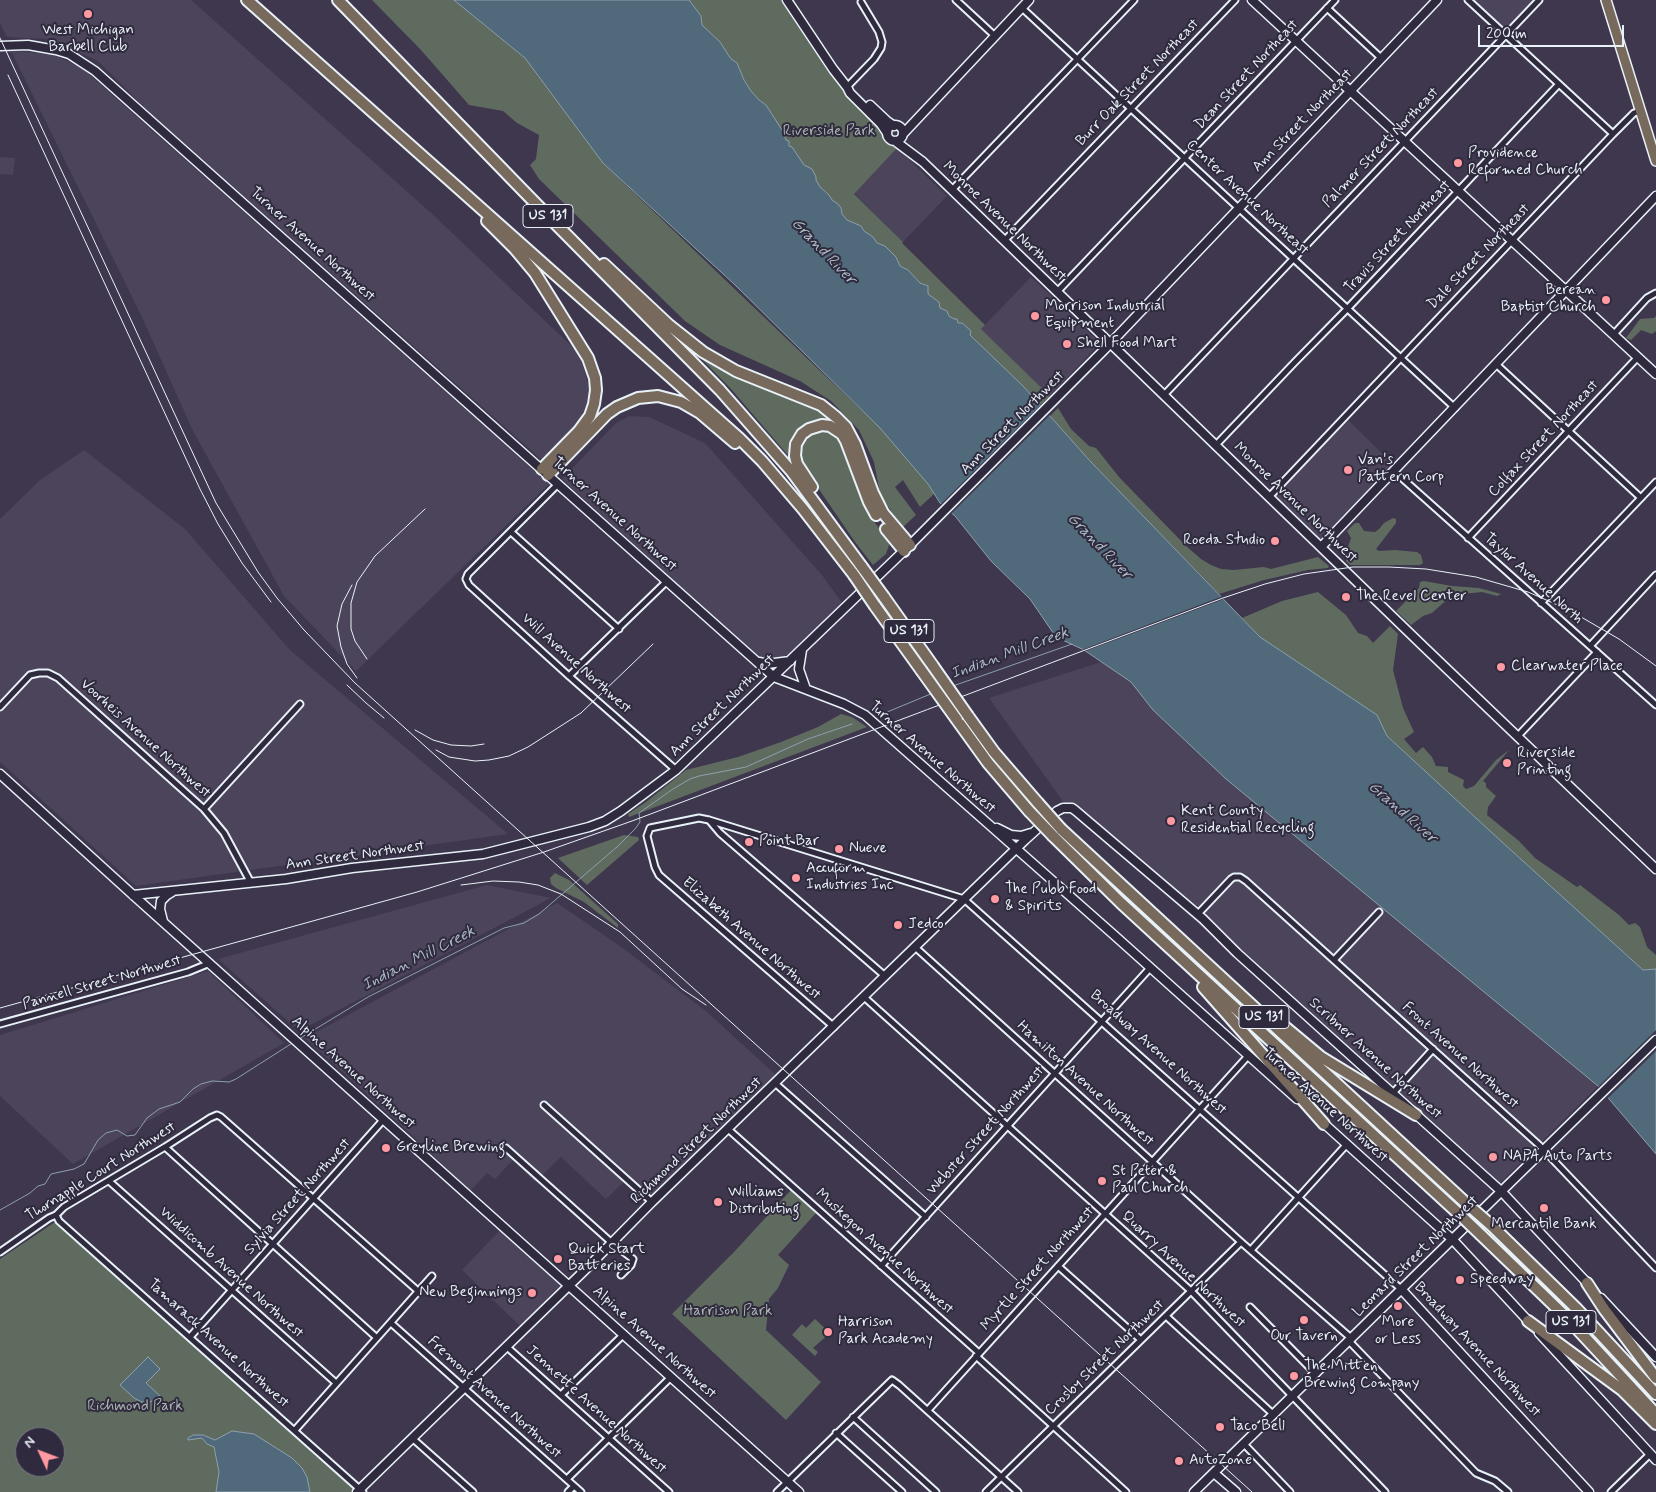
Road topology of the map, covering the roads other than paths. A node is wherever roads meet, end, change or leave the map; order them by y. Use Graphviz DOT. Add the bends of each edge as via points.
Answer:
graph roads {
  1 [pos="248,0"];
  2 [pos="338,0"];
  3 [pos="787,0"];
  4 [pos="956,0"];
  5 [pos="1030,0"];
  6 [pos="1134,0"];
  7 [pos="1235,0"];
  8 [pos="1252,0"];
  9 [pos="1335,0"];
  10 [pos="1437,0"];
  11 [pos="1468,0"];
  12 [pos="1539,0"];
  13 [pos="1606,0"];
  14 [pos="861,2"];
  15 [pos="1022,8"];
  16 [pos="1327,8"];
  17 [pos="1506,35"];
  18 [pos="995,36"];
  19 [pos="1296,41"];
  20 [pos="0,46"];
  21 [pos="1381,58"];
  22 [pos="1077,59"];
  23 [pos="1559,84"];
  24 [pos="847,86"];
  25 [pos="1350,92"];
  26 [pos="1132,108"];
  27 [pos="1640,111"];
  28 [pos="919,115"];
  29 [pos="878,117"];
  30 [pos="895,126"];
  31 [pos="395,131"];
  32 [pos="887,132"];
  33 [pos="1613,134"];
  34 [pos="902,135"];
  35 [pos="896,141"];
  36 [pos="1404,141"];
  37 [pos="916,156"];
  38 [pos="1186,158"];
  39 [pos="1656,161"];
  40 [pos="952,190"];
  41 [pos="1459,191"];
  42 [pos="1656,196"];
  43 [pos="1239,208"];
  44 [pos="562,230"];
  45 [pos="1004,241"];
  46 [pos="1512,241"];
  47 [pos="1293,259"];
  48 [pos="1190,260"];
  49 [pos="1566,290"];
  50 [pos="1057,292"];
  51 [pos="1656,293"];
  52 [pos="1348,308"];
  53 [pos="1614,334"];
  54 [pos="1110,343"];
  55 [pos="1638,357"];
  56 [pos="1400,358"];
  57 [pos="1496,364"];
  58 [pos="1656,374"];
  59 [pos="1164,395"];
  60 [pos="1454,408"];
  61 [pos="1568,431"];
  62 [pos="1215,446"];
  63 [pos="1394,471"];
  64 [pos="545,472"];
  65 [pos="1656,482"];
  66 [pos="558,484"];
  67 [pos="1269,497"];
  68 [pos="1640,498"];
  69 [pos="803,509"];
  70 [pos="511,532"];
  71 [pos="841,538"];
  72 [pos="1468,538"];
  73 [pos="1321,547"];
  74 [pos="907,548"];
  75 [pos="1656,574"];
  76 [pos="666,582"];
  77 [pos="1541,603"];
  78 [pos="619,629"];
  79 [pos="1590,646"];
  80 [pos="802,650"];
  81 [pos="1597,652"];
  82 [pos="790,661"];
  83 [pos="758,662"];
  84 [pos="569,676"];
  85 [pos="774,676"];
  86 [pos="806,689"];
  87 [pos="300,704"];
  88 [pos="1656,705"];
  89 [pos="0,707"];
  90 [pos="1517,737"];
  91 [pos="676,770"];
  92 [pos="0,774"];
  93 [pos="204,809"];
  94 [pos="1057,811"];
  95 [pos="976,815"];
  96 [pos="709,820"];
  97 [pos="1034,832"];
  98 [pos="1016,849"];
  99 [pos="655,867"];
  100 [pos="1656,869"];
  101 [pos="251,883"];
  102 [pos="176,891"];
  103 [pos="133,895"];
  104 [pos="964,899"];
  105 [pos="1378,912"];
  106 [pos="1198,916"];
  107 [pos="163,921"];
  108 [pos="1161,940"];
  109 [pos="915,947"];
  110 [pos="1334,960"];
  111 [pos="1204,962"];
  112 [pos="210,963"];
  113 [pos="1150,968"];
  114 [pos="885,976"];
  115 [pos="864,997"];
  116 [pos="1102,1020"];
  117 [pos="0,1024"];
  118 [pos="834,1027"];
  119 [pos="1656,1040"];
  120 [pos="1433,1049"];
  121 [pos="1248,1056"];
  122 [pos="1054,1073"];
  123 [pos="776,1084"];
  124 [pos="1393,1093"];
  125 [pos="544,1105"];
  126 [pos="1200,1109"];
  127 [pos="1416,1115"];
  128 [pos="384,1120"];
  129 [pos="1324,1124"];
  130 [pos="1007,1126"];
  131 [pos="728,1129"];
  132 [pos="1347,1144"];
  133 [pos="164,1147"];
  134 [pos="506,1148"];
  135 [pos="1544,1150"];
  136 [pos="1152,1162"];
  137 [pos="109,1180"];
  138 [pos="1502,1192"];
  139 [pos="1299,1197"];
  140 [pos="313,1199"];
  141 [pos="652,1202"];
  142 [pos="1105,1214"];
  143 [pos="56,1215"];
  144 [pos="926,1217"];
  145 [pos="1452,1240"];
  146 [pos="1242,1242"];
  147 [pos="612,1243"];
  148 [pos="273,1244"];
  149 [pos="1251,1250"];
  150 [pos="0,1252"];
  151 [pos="881,1266"];
  152 [pos="1058,1266"];
  153 [pos="1656,1268"];
  154 [pos="621,1275"];
  155 [pos="432,1276"];
  156 [pos="1587,1283"];
  157 [pos="570,1285"];
  158 [pos="232,1290"];
  159 [pos="1402,1290"];
  160 [pos="1191,1291"];
  161 [pos="418,1292"];
  162 [pos="1250,1307"];
  163 [pos="1166,1316"];
  164 [pos="1528,1321"];
  165 [pos="391,1323"];
  166 [pos="624,1334"];
  167 [pos="190,1337"];
  168 [pos="377,1338"];
  169 [pos="1141,1340"];
  170 [pos="1350,1340"];
  171 [pos="507,1347"];
  172 [pos="978,1355"];
  173 [pos="1656,1357"];
  174 [pos="1316,1374"];
  175 [pos="671,1377"];
  176 [pos="1656,1378"];
  177 [pos="336,1383"];
  178 [pos="464,1388"];
  179 [pos="1656,1394"];
  180 [pos="561,1395"];
  181 [pos="1294,1396"];
  182 [pos="928,1410"];
  183 [pos="1656,1414"];
  184 [pos="1274,1415"];
  185 [pos="853,1418"];
  186 [pos="1656,1424"];
  187 [pos="1052,1426"];
  188 [pos="295,1430"];
  189 [pos="836,1433"];
  190 [pos="608,1437"];
  191 [pos="412,1438"];
  192 [pos="1244,1444"];
  193 [pos="1653,1457"];
  194 [pos="1214,1473"];
  195 [pos="1002,1477"];
  196 [pos="567,1479"];
  197 [pos="788,1481"];
  198 [pos="574,1486"];
  199 [pos="360,1491"];
  200 [pos="472,1492"];
  201 [pos="568,1492"];
  202 [pos="581,1492"];
  203 [pos="669,1492"];
  204 [pos="777,1492"];
  205 [pos="799,1492"];
  206 [pos="902,1492"];
  207 [pos="936,1492"];
  208 [pos="986,1492"];
  209 [pos="1018,1492"];
  210 [pos="1126,1492"];
  211 [pos="1194,1492"];
  212 [pos="1236,1492"];
  213 [pos="1290,1492"];
  214 [pos="1385,1492"];
  215 [pos="1508,1492"];
  216 [pos="1589,1492"];
  217 [pos="1611,1492"];
  1 -- 31 [label="highway, US 131"];
  2 -- 44 [label="highway, US 131"];
  3 -- 24 [label="main road"];
  4 -- 18 [label="street"];
  5 -- 15 [label="main road"];
  6 -- 22 [label="street"];
  7 -- 26 [label="street, Burr Oak Street Northeast"];
  8 -- 19 [label="main road"];
  9 -- 16 [label="street, Dean Street Northeast"];
  10 -- 21 [label="main road, Ann Street Northeast"];
  11 -- 17 [label="street"];
  12 -- 17 [label="street, Palmer Street Northeast"];
  13 -- 27 [label="main road"];
  14 -- 24 [label="street" via="882,42 874,59"];
  15 -- 18 [label="main road"];
  15 -- 22 [label="street, Center Avenue Northeast"];
  16 -- 19 [label="street, Dean Street Northeast"];
  16 -- 21 [label="street"];
  17 -- 23 [label="street"];
  17 -- 36 [label="street, Palmer Street Northeast"];
  18 -- 28 [label="main road"];
  19 -- 25 [label="main road"];
  19 -- 38 [label="street, Dean Street Northeast"];
  20 -- 64 [label="main road, Turner Avenue Northwest" via="40,46 69,54 89,66"];
  21 -- 25 [label="main road, Ann Street Northeast"];
  22 -- 26 [label="street, Center Avenue Northeast"];
  22 -- 40 [label="street"];
  23 -- 33 [label="street"];
  23 -- 41 [label="street, Travis Street Northeast"];
  24 -- 29 [label="main road" via="850,93"];
  25 -- 36 [label="main road"];
  25 -- 43 [label="main road, Ann Street Northeast"];
  26 -- 38 [label="street, Center Avenue Northeast"];
  26 -- 45 [label="street, Burr Oak Street Northeast"];
  27 -- 33 [label="street, Dale Street Northeast"];
  27 -- 39 [label="main road"];
  28 -- 30 [label="main road"];
  28 -- 34 [label="main road"];
  29 -- 30 [label="main road"];
  29 -- 32 [label="main road"];
  30 -- 32 [label="main road"];
  30 -- 34 [label="main road" via="900,128"];
  31 -- 64 [label="highway" via="525,260 588,358 596,390 590,416"];
  31 -- 69 [label="highway, US 131" via="720,420"];
  32 -- 35 [label="main road" via="889,139"];
  33 -- 46 [label="street, Dale Street Northeast"];
  34 -- 35 [label="main road"];
  34 -- 37 [label="main road, Monroe Avenue Northwest"];
  35 -- 37 [label="main road, Monroe Avenue Northwest"];
  36 -- 41 [label="main road"];
  36 -- 47 [label="street, Palmer Street Northeast"];
  37 -- 40 [label="main road, Monroe Avenue Northwest"];
  38 -- 43 [label="street, Center Avenue Northeast"];
  38 -- 50 [label="street, Dean Street Northeast"];
  40 -- 45 [label="main road, Monroe Avenue Northwest"];
  41 -- 46 [label="main road"];
  41 -- 52 [label="street, Travis Street Northeast"];
  42 -- 49 [label="main road"];
  43 -- 47 [label="street, Center Avenue Northeast"];
  43 -- 48 [label="main road, Ann Street Northeast"];
  44 -- 71 [label="highway, US 131" via="733,404 792,472"];
  44 -- 74 [label="highway" via="703,352 736,371 821,405 836,416 855,444 883,513"];
  45 -- 50 [label="main road, Monroe Avenue Northwest"];
  46 -- 49 [label="main road"];
  46 -- 56 [label="street, Dale Street Northeast"];
  47 -- 52 [label="street, Center Avenue Northeast"];
  47 -- 59 [label="street, Palmer Street Northeast"];
  48 -- 54 [label="main road, Ann Street Northwest"];
  49 -- 53 [label="main road"];
  49 -- 57 [label="main road"];
  50 -- 54 [label="main road, Monroe Avenue Northwest"];
  51 -- 53 [label="street" via="1647,298"];
  52 -- 56 [label="street, Center Avenue Northeast"];
  52 -- 62 [label="street, Travis Street Northeast"];
  53 -- 55 [label="main road"];
  54 -- 59 [label="main road, Monroe Avenue Northwest"];
  54 -- 74 [label="main road, Ann Street Northwest"];
  55 -- 58 [label="main road"];
  55 -- 61 [label="street, Colfax Street Northeast"];
  56 -- 60 [label="street, Center Avenue Northeast"];
  56 -- 67 [label="street, Dale Street Northeast"];
  57 -- 60 [label="main road"];
  57 -- 61 [label="street"];
  59 -- 62 [label="main road, Monroe Avenue Northwest"];
  60 -- 63 [label="main road"];
  61 -- 68 [label="street"];
  61 -- 72 [label="street, Colfax Street Northeast"];
  62 -- 67 [label="main road, Monroe Avenue Northwest"];
  63 -- 72 [label="street, Taylor Avenue North"];
  63 -- 73 [label="main road"];
  64 -- 66 [label="main road, Turner Avenue Northwest"];
  64 -- 69 [label="highway" via="612,410 638,398 658,396 681,402 700,413"];
  65 -- 68 [label="street"];
  66 -- 70 [label="street"];
  66 -- 76 [label="main road, Turner Avenue Northwest"];
  67 -- 73 [label="main road, Monroe Avenue Northwest"];
  68 -- 77 [label="street"];
  69 -- 108 [label="highway, US 131, bridge" via="988,763 1053,836"];
  70 -- 78 [label="street"];
  70 -- 84 [label="street, Will Avenue Northwest" via="466,579"];
  71 -- 74 [label="highway" via="795,460 797,440 816,426 830,426 842,434 877,517"];
  71 -- 111 [label="highway, US 131, bridge" via="998,757 1061,828"];
  72 -- 77 [label="street, Taylor Avenue North"];
  73 -- 90 [label="main road, Monroe Avenue Northwest"];
  74 -- 80 [label="main road, Ann Street Northwest"];
  75 -- 79 [label="street"];
  76 -- 78 [label="street"];
  76 -- 83 [label="main road, Turner Avenue Northwest"];
  77 -- 79 [label="street, Taylor Avenue North"];
  78 -- 84 [label="street"];
  79 -- 81 [label="street, Taylor Avenue North"];
  80 -- 82 [label="main road, Ann Street Northwest"];
  80 -- 86 [label="main road" via="800,669"];
  81 -- 88 [label="street, Taylor Avenue North"];
  81 -- 90 [label="street"];
  82 -- 83 [label="main road"];
  82 -- 85 [label="main road, Ann Street Northwest"];
  83 -- 85 [label="main road, Turner Avenue Northwest"];
  84 -- 91 [label="street, Will Avenue Northwest"];
  85 -- 86 [label="main road, Turner Avenue Northwest"];
  85 -- 91 [label="main road, Ann Street Northwest"];
  86 -- 95 [label="main road, Turner Avenue Northwest" via="865,715"];
  87 -- 93 [label="street"];
  89 -- 93 [label="street, Voorheis Avenue Northwest" via="30,675 48,673 58,678"];
  90 -- 100 [label="main road, Monroe Avenue Northwest"];
  91 -- 101 [label="main road, Ann Street Northwest" via="613,816 580,829 474,855"];
  92 -- 103 [label="main road, Alpine Avenue Northwest"];
  93 -- 101 [label="street, Voorheis Avenue Northwest" via="224,833"];
  94 -- 97 [label="main road, Richmond Street Northwest"];
  94 -- 106 [label="main road, Scribner Avenue Northwest" via="1068,807 1076,810"];
  95 -- 97 [label="main road" via="1011,835"];
  95 -- 98 [label="main road, Turner Avenue Northwest"];
  96 -- 99 [label="street, Broadway Avenue Northwest" via="699,818 650,828 647,836"];
  96 -- 104 [label="street, Broadway Avenue Northwest"];
  96 -- 114 [label="street"];
  97 -- 98 [label="main road, Richmond Street Northwest"];
  98 -- 104 [label="main road, Richmond Street Northwest"];
  98 -- 113 [label="main road, Turner Avenue Northwest"];
  99 -- 118 [label="street, Elizabeth Avenue Northwest" via="662,879"];
  101 -- 102 [label="main road, Ann Street Northwest"];
  102 -- 103 [label="main road, Ann Street Northwest"];
  102 -- 107 [label="main road" via="161,901"];
  103 -- 107 [label="main road, Alpine Avenue Northwest"];
  104 -- 109 [label="main road, Richmond Street Northwest"];
  104 -- 116 [label="street, Broadway Avenue Northwest"];
  105 -- 110 [label="street"];
  106 -- 110 [label="street, Front Avenue Northwest" via="1234,877 1240,878"];
  106 -- 124 [label="main road, Scribner Avenue Northwest"];
  107 -- 112 [label="main road, Alpine Avenue Northwest"];
  108 -- 129 [label="highway"];
  108 -- 183 [label="highway, US 131, bridge" via="1481,1234 1567,1318"];
  109 -- 114 [label="main road, Richmond Street Northwest"];
  109 -- 122 [label="street, Hamilton Avenue Northwest"];
  110 -- 120 [label="street, Front Avenue Northwest"];
  111 -- 127 [label="highway" via="1232,981 1321,1057"];
  111 -- 179 [label="highway, US 131, bridge" via="1491,1225 1565,1297"];
  112 -- 117 [label="street, Pannell Street Northwest" via="188,972"];
  112 -- 128 [label="main road, Alpine Avenue Northwest"];
  113 -- 116 [label="street, Webster Street Northwest"];
  113 -- 121 [label="main road, Turner Avenue Northwest"];
  114 -- 115 [label="main road, Richmond Street Northwest"];
  115 -- 118 [label="main road, Richmond Street Northwest"];
  115 -- 130 [label="street, Quarry Avenue Northwest"];
  116 -- 122 [label="street, Webster Street Northwest"];
  116 -- 126 [label="street, Broadway Avenue Northwest"];
  118 -- 123 [label="main road, Richmond Street Northwest"];
  119 -- 135 [label="main road, Leonard Street Northwest"];
  120 -- 124 [label="street"];
  120 -- 135 [label="street, Front Avenue Northwest"];
  121 -- 126 [label="street, Myrtle Street Northwest"];
  121 -- 129 [label="main road, Turner Avenue Northwest"];
  122 -- 130 [label="street, Webster Street Northwest"];
  122 -- 136 [label="street, Hamilton Avenue Northwest"];
  123 -- 131 [label="main road, Richmond Street Northwest"];
  123 -- 144 [label="street"];
  124 -- 127 [label="main road, Scribner Avenue Northwest"];
  125 -- 141 [label="street"];
  126 -- 136 [label="street, Myrtle Street Northwest"];
  126 -- 139 [label="street, Broadway Avenue Northwest"];
  127 -- 138 [label="main road, Scribner Avenue Northwest"];
  128 -- 140 [label="street, Sylvia Street Northwest"];
  128 -- 157 [label="main road, Alpine Avenue Northwest"];
  129 -- 132 [label="main road, Turner Avenue Northwest"];
  130 -- 142 [label="street, Quarry Avenue Northwest"];
  130 -- 144 [label="street, Webster Street Northwest"];
  131 -- 141 [label="main road, Richmond Street Northwest"];
  131 -- 151 [label="street, Muskegon Avenue Northwest"];
  132 -- 139 [label="street"];
  132 -- 145 [label="main road, Turner Avenue Northwest"];
  133 -- 137 [label="street, Thornapple Court Northwest"];
  133 -- 140 [label="street, Thornapple Court Northwest" via="217,1115"];
  133 -- 148 [label="street"];
  134 -- 147 [label="street"];
  135 -- 138 [label="main road, Leonard Street Northwest"];
  135 -- 153 [label="street, Front Avenue Northwest"];
  136 -- 142 [label="street, Myrtle Street Northwest"];
  136 -- 146 [label="street, Hamilton Avenue Northwest"];
  137 -- 143 [label="street, Thornapple Court Northwest"];
  137 -- 158 [label="street, Widdicomb Avenue Northwest"];
  138 -- 145 [label="main road, Leonard Street Northwest"];
  138 -- 156 [label="main road, Scribner Avenue Northwest"];
  139 -- 149 [label="street"];
  139 -- 159 [label="street, Broadway Avenue Northwest"];
  140 -- 148 [label="street, Sylvia Street Northwest"];
  140 -- 161 [label="street"];
  141 -- 147 [label="main road, Richmond Street Northwest"];
  142 -- 152 [label="street, Myrtle Street Northwest"];
  142 -- 160 [label="street, Quarry Avenue Northwest"];
  143 -- 150 [label="street, Thornapple Court Northwest"];
  143 -- 167 [label="street, Tamarack Avenue Northwest"];
  144 -- 151 [label="street, Webster Street Northwest"];
  145 -- 159 [label="main road, Leonard Street Northwest"];
  145 -- 164 [label="main road, Turner Avenue Northwest"];
  146 -- 149 [label="street, Hamilton Avenue Northwest"];
  146 -- 160 [label="street, Crosby Street Northwest"];
  147 -- 154 [label="street" via="633,1260"];
  147 -- 157 [label="main road, Richmond Street Northwest"];
  148 -- 158 [label="street, Sylvia Street Northwest"];
  148 -- 168 [label="street"];
  149 -- 170 [label="street, Hamilton Avenue Northwest"];
  151 -- 172 [label="street, Muskegon Avenue Northwest"];
  152 -- 169 [label="street"];
  152 -- 172 [label="street, Myrtle Street Northwest"];
  155 -- 161 [label="street"];
  156 -- 173 [label="main road, Scribner Avenue Northwest"];
  156 -- 176 [label="highway"];
  157 -- 166 [label="main road, Alpine Avenue Northwest"];
  157 -- 171 [label="main road, Richmond Street Northwest"];
  158 -- 167 [label="street, Sylvia Street Northwest"];
  158 -- 177 [label="street, Widdicomb Avenue Northwest"];
  159 -- 170 [label="main road, Leonard Street Northwest"];
  159 -- 216 [label="main road, Broadway Avenue Northwest"];
  160 -- 163 [label="street, Crosby Street Northwest"];
  160 -- 181 [label="street, Quarry Avenue Northwest"];
  161 -- 165 [label="street"];
  162 -- 174 [label="street"];
  163 -- 169 [label="street, Crosby Street Northwest"];
  163 -- 184 [label="street"];
  164 -- 186 [label="highway" via="1622,1390"];
  164 -- 193 [label="main road, Turner Avenue Northwest"];
  165 -- 168 [label="street"];
  165 -- 178 [label="street, Fremont Avenue Northwest"];
  166 -- 175 [label="main road, Alpine Avenue Northwest"];
  166 -- 180 [label="street"];
  167 -- 188 [label="street, Tamarack Avenue Northwest"];
  168 -- 177 [label="street"];
  169 -- 187 [label="street, Crosby Street Northwest"];
  170 -- 174 [label="main road, Leonard Street Northwest"];
  170 -- 215 [label="street, Hamilton Avenue Northwest" via="1476,1473 1495,1481"];
  171 -- 178 [label="main road, Richmond Street Northwest"];
  171 -- 180 [label="street, Jennette Avenue Northwest"];
  172 -- 182 [label="street, Myrtle Street Northwest"];
  172 -- 187 [label="street, Muskegon Avenue Northwest"];
  174 -- 181 [label="main road, Leonard Street Northwest"];
  175 -- 190 [label="street"];
  175 -- 197 [label="main road, Alpine Avenue Northwest"];
  177 -- 188 [label="street"];
  178 -- 191 [label="main road, Richmond Street Northwest"];
  178 -- 196 [label="street, Fremont Avenue Northwest"];
  180 -- 190 [label="street, Jennette Avenue Northwest"];
  181 -- 184 [label="main road, Leonard Street Northwest"];
  181 -- 214 [label="street, Quarry Avenue Northwest"];
  182 -- 185 [label="street" via="892,1380"];
  182 -- 195 [label="street"];
  184 -- 192 [label="main road, Leonard Street Northwest"];
  185 -- 189 [label="street"];
  185 -- 207 [label="street"];
  187 -- 195 [label="street, Crosby Street Northwest"];
  187 -- 210 [label="street, Muskegon Avenue Northwest"];
  188 -- 199 [label="street, Tamarack Avenue Northwest"];
  189 -- 197 [label="street"];
  189 -- 206 [label="street"];
  190 -- 196 [label="street"];
  190 -- 203 [label="street, Jennette Avenue Northwest"];
  191 -- 199 [label="main road, Richmond Street Northwest"];
  191 -- 200 [label="street"];
  192 -- 194 [label="main road, Leonard Street Northwest"];
  192 -- 213 [label="street"];
  193 -- 217 [label="street"];
  194 -- 211 [label="main road, Leonard Street Northwest"];
  194 -- 212 [label="main road"];
  195 -- 208 [label="street, Crosby Street Northwest"];
  195 -- 209 [label="street"];
  196 -- 198 [label="street, Fremont Avenue Northwest"];
  197 -- 204 [label="street"];
  197 -- 205 [label="main road, Alpine Avenue Northwest"];
  198 -- 201 [label="street"];
  198 -- 202 [label="street, Fremont Avenue Northwest"];
}
